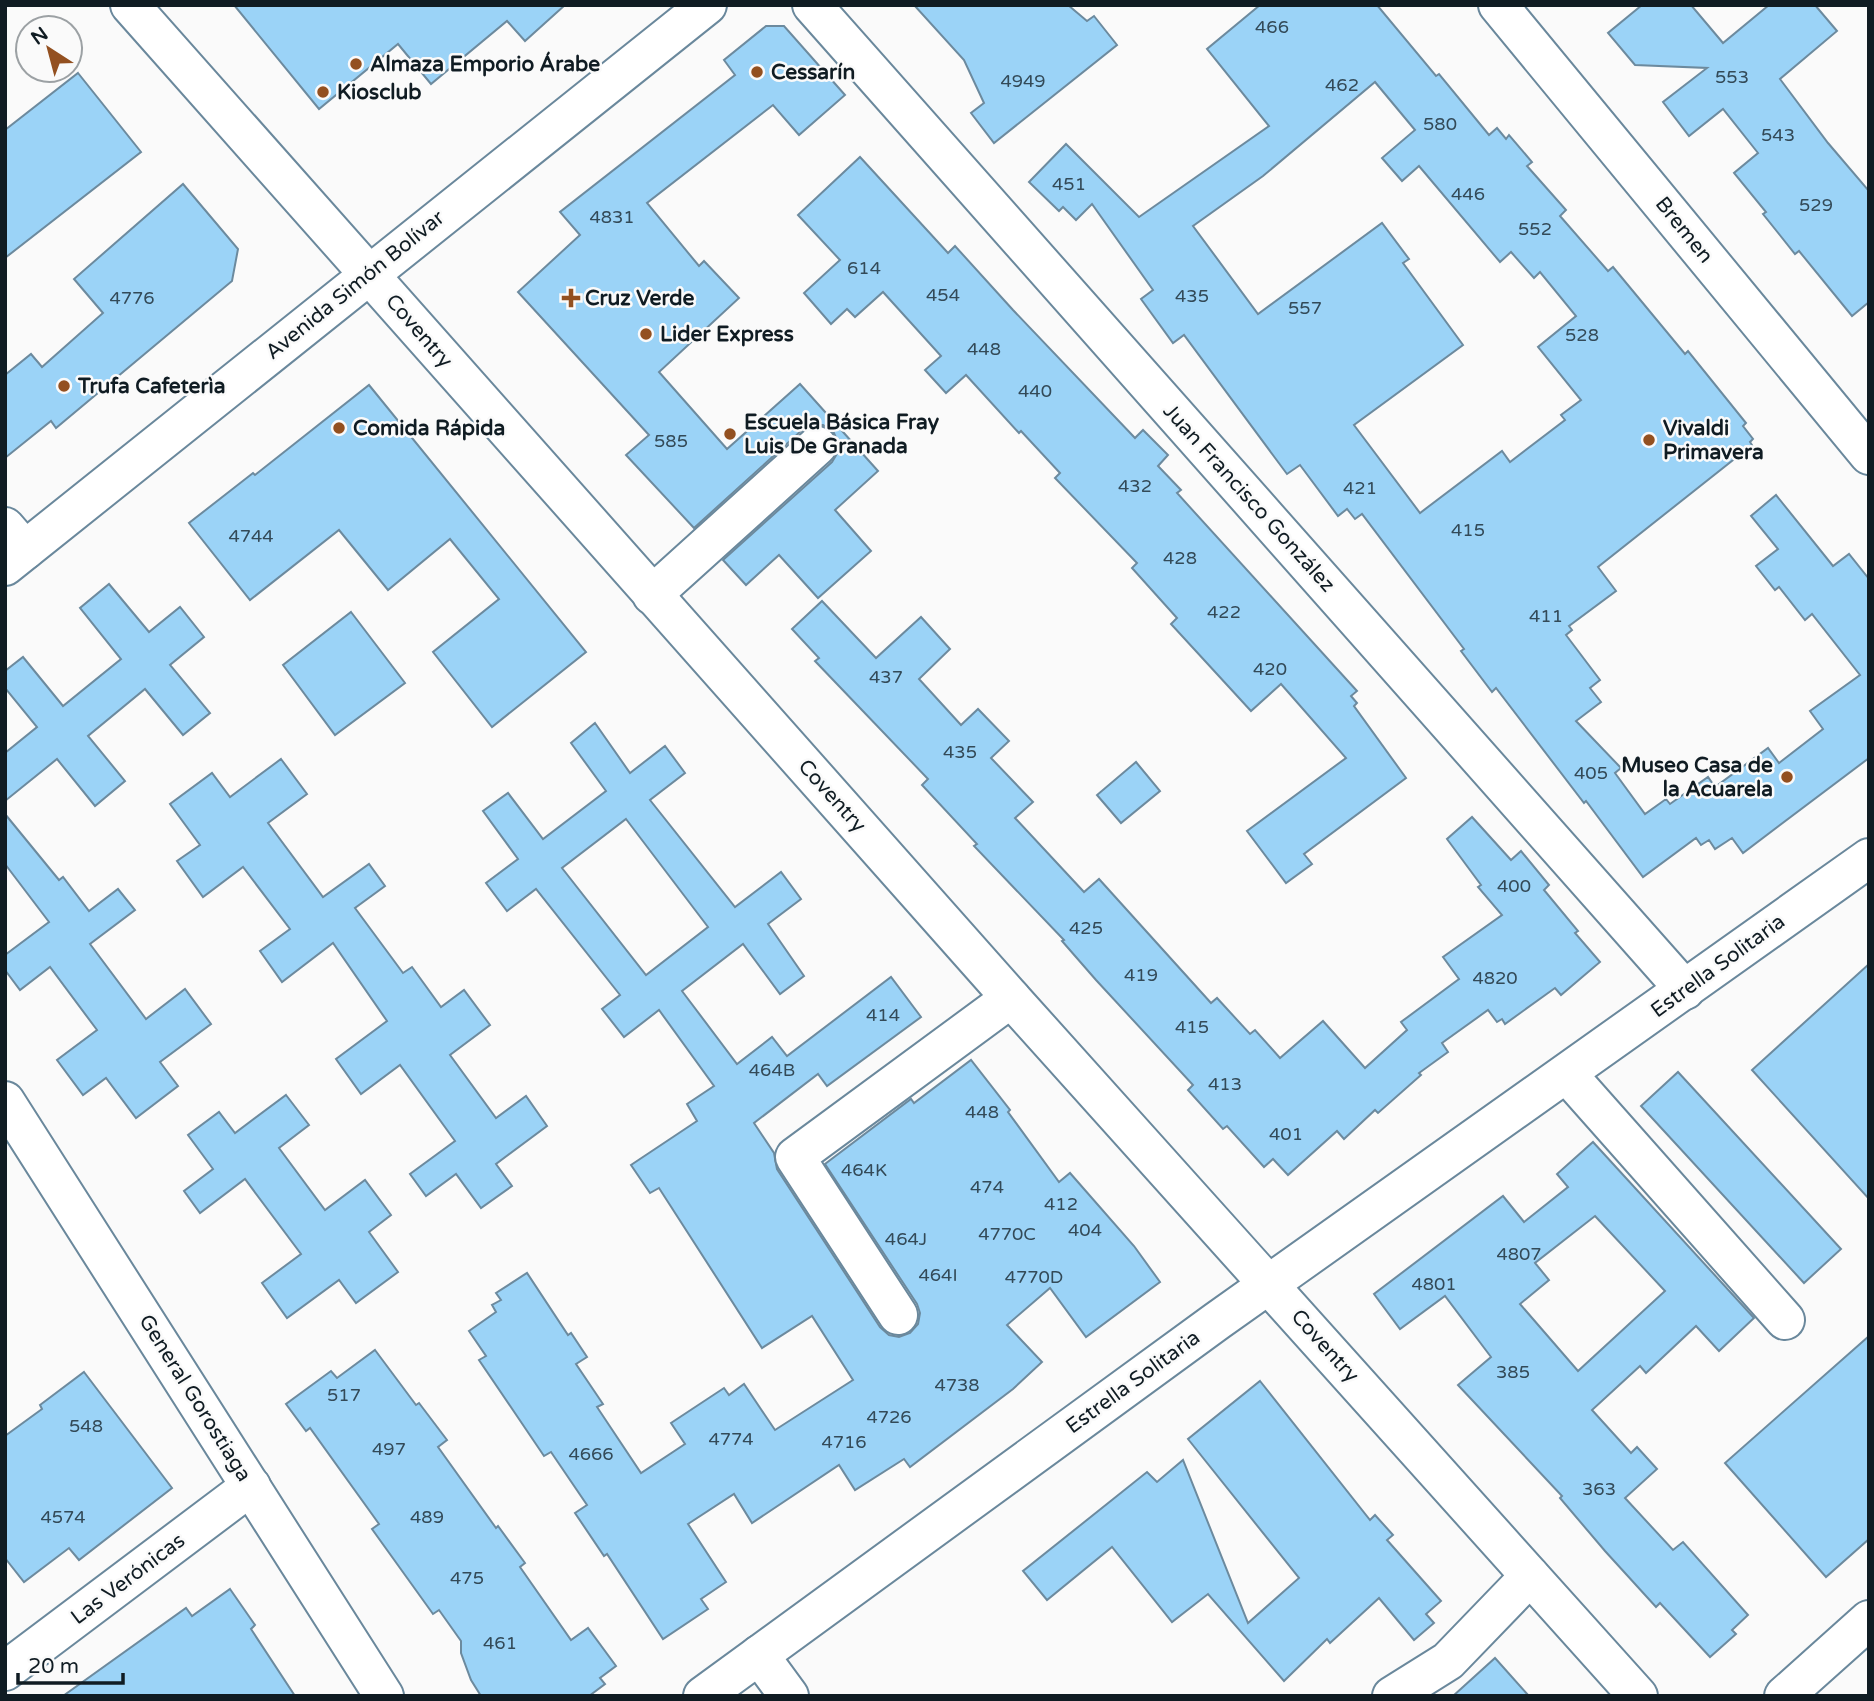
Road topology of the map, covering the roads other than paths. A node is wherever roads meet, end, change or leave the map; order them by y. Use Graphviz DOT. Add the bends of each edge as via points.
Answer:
graph roads {
  1 [pos="130,5"];
  2 [pos="707,5"];
  3 [pos="812,5"];
  4 [pos="1499,5"];
  5 [pos="368,274"];
  6 [pos="817,446"];
  7 [pos="1869,455"];
  8 [pos="12,547"];
  9 [pos="652,595"];
  10 [pos="1869,858"];
  11 [pos="1685,990"];
  12 [pos="1011,998"];
  13 [pos="1567,1074"];
  14 [pos="5,1101"];
  15 [pos="1270,1284"];
  16 [pos="898,1315"];
  17 [pos="1785,1320"];
  18 [pos="251,1486"];
  19 [pos="1530,1576"];
  20 [pos="1869,1620"];
  21 [pos="759,1655"];
  22 [pos="5,1671"];
  23 [pos="384,1696"];
  24 [pos="703,1696"];
  25 [pos="789,1696"];
  26 [pos="1392,1696"];
  27 [pos="1638,1696"];
  28 [pos="1784,1696"];
  1 -- 5 [label="street, Coventry"];
  2 -- 5 [label="street, Avenida Simón Bolívar"];
  3 -- 11 [label="street, Juan Francisco González"];
  4 -- 7 [label="street, Bremen"];
  5 -- 8 [label="street, Avenida Simón Bolívar"];
  5 -- 9 [label="street, Coventry"];
  6 -- 9 [label="street"];
  9 -- 12 [label="street, Coventry"];
  10 -- 11 [label="street, Estrella Solitaria"];
  11 -- 13 [label="street, Estrella Solitaria"];
  12 -- 15 [label="street, Coventry"];
  12 -- 16 [label="street" via="795,1157"];
  13 -- 15 [label="street, Estrella Solitaria"];
  13 -- 17 [label="street"];
  14 -- 18 [label="street, General Gorostiaga"];
  15 -- 19 [label="street, Coventry"];
  15 -- 21 [label="street, Estrella Solitaria"];
  18 -- 22 [label="street, Las Verónicas"];
  18 -- 23 [label="street, General Gorostiaga"];
  19 -- 26 [label="street" via="1448,1661"];
  19 -- 27 [label="street, Coventry"];
  20 -- 28 [label="street"];
  21 -- 24 [label="street, Estrella Solitaria"];
  21 -- 25 [label="street"];
}
